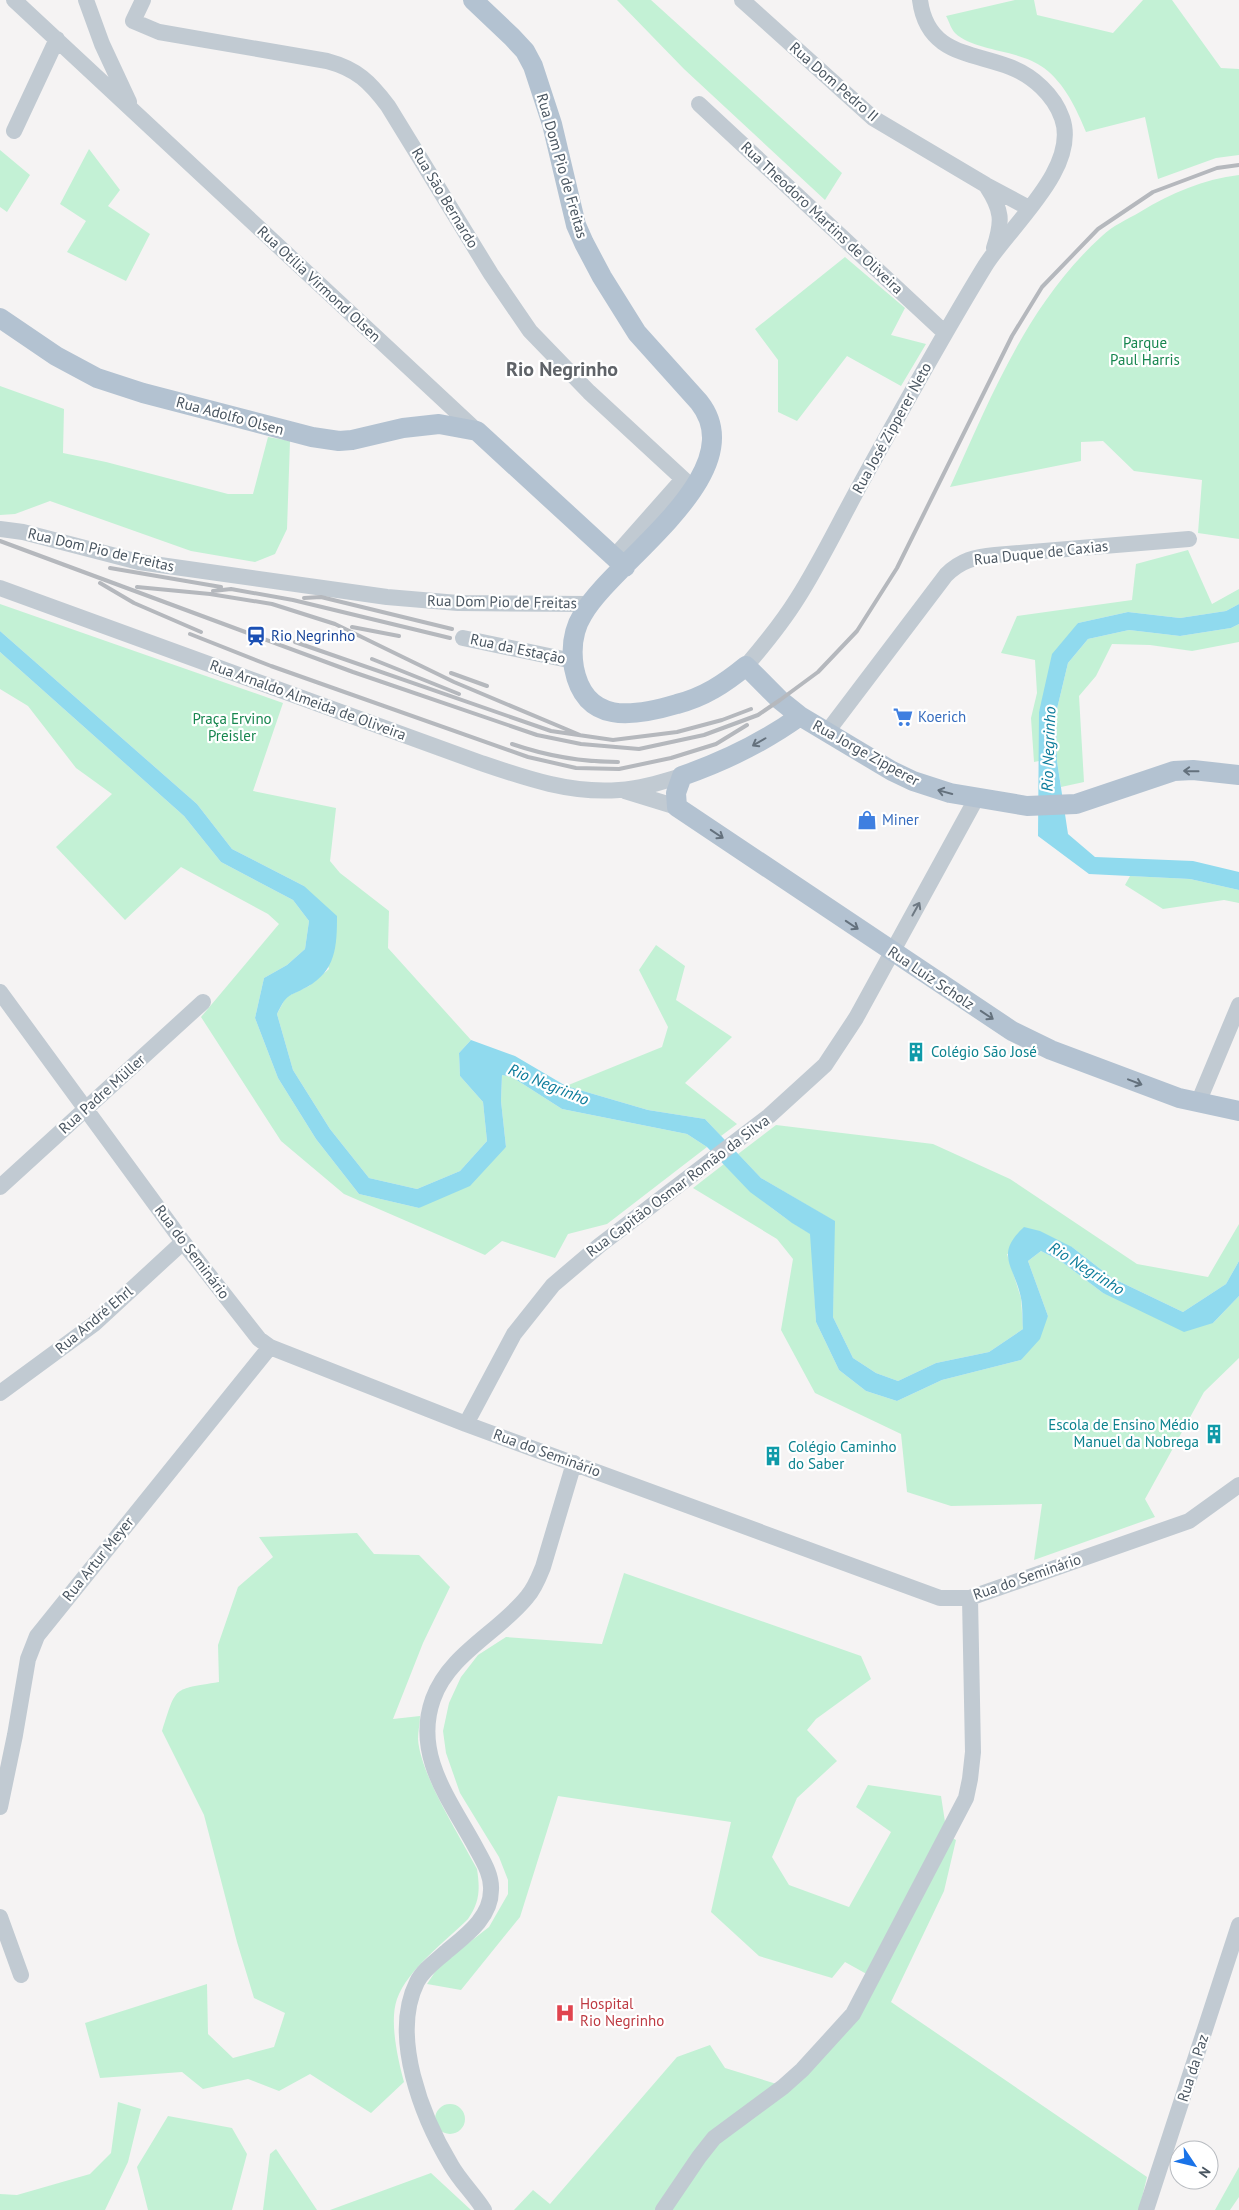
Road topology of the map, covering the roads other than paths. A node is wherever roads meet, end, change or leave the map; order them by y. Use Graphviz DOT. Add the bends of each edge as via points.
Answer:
graph roads {
  1 [pos="14,0"];
  2 [pos="86,0"];
  3 [pos="143,0"];
  4 [pos="473,0"];
  5 [pos="920,0"];
  6 [pos="750,3"];
  7 [pos="57,39"];
  8 [pos="699,104"];
  9 [pos="133,110"];
  10 [pos="14,131"];
  11 [pos="986,185"];
  12 [pos="1029,208"];
  13 [pos="991,258"];
  14 [pos="0,318"];
  15 [pos="944,332"];
  16 [pos="477,431"];
  17 [pos="688,484"];
  18 [pos="0,529"];
  19 [pos="1189,539"];
  20 [pos="620,562"];
  21 [pos="0,588"];
  22 [pos="589,604"];
  23 [pos="463,638"];
  24 [pos="573,661"];
  25 [pos="746,666"];
  26 [pos="800,716"];
  27 [pos="827,732"];
  28 [pos="1239,775"];
  29 [pos="682,776"];
  30 [pos="620,790"];
  31 [pos="976,799"];
  32 [pos="677,807"];
  33 [pos="892,952"];
  34 [pos="0,992"];
  35 [pos="203,1002"];
  36 [pos="1239,1005"];
  37 [pos="1198,1103"];
  38 [pos="85,1109"];
  39 [pos="1239,1111"];
  40 [pos="0,1187"];
  41 [pos="184,1242"];
  42 [pos="270,1347"];
  43 [pos="0,1393"];
  44 [pos="466,1424"];
  45 [pos="574,1463"];
  46 [pos="1239,1485"];
  47 [pos="970,1598"];
  48 [pos="0,1807"];
  49 [pos="0,1917"];
  50 [pos="1239,1925"];
  51 [pos="21,1975"];
  52 [pos="484,2210"];
  53 [pos="663,2210"];
  54 [pos="1146,2210"];
  1 -- 7 [label="street, Rua Otília Virmond Olsen"];
  2 -- 9 [label="street" via="102,44"];
  3 -- 17 [label="street, Rua São Bernardo" via="133,21 159,32 328,61 358,73 388,106 490,274 530,331 589,392"];
  4 -- 17 [label="main road, Rua Dom Pio de Freitas" via="512,37 533,66 552,124 576,225 598,269 636,333 708,414 712,437 705,467"];
  5 -- 12 [label="street, Rua José Zipperer Neto" via="926,22 935,37 964,54 1031,78 1052,97 1063,120 1065,144 1058,167"];
  6 -- 11 [label="street, Rua Dom Pedro II" via="873,118"];
  7 -- 9 [label="street, Rua Otília Virmond Olsen"];
  7 -- 10 [label="street"];
  8 -- 15 [label="street, Rua Theodoro Martins de Oliveira"];
  9 -- 16 [label="street, Rua Otília Virmond Olsen"];
  11 -- 12 [label="street, Rua Dom Pedro II"];
  11 -- 13 [label="street" via="1001,216"];
  12 -- 13 [label="street, Rua José Zipperer Neto"];
  13 -- 15 [label="street, Rua José Zipperer Neto"];
  14 -- 16 [label="main road, Rua Adolfo Olsen" via="56,356 97,378 312,437 352,440 403,428 439,424"];
  15 -- 25 [label="street, Rua José Zipperer Neto" via="801,592"];
  16 -- 20 [label="main road, Rua Otília Virmond Olsen"];
  17 -- 20 [label="main road, Rua Dom Pio de Freitas"];
  18 -- 22 [label="street, Rua Dom Pio de Freitas" via="139,562 387,597 458,602"];
  19 -- 27 [label="street, Rua Duque de Caxias" via="964,560 946,575"];
  20 -- 22 [label="main road, Rua Dom Pio de Freitas"];
  21 -- 30 [label="street, Rua Arnaldo Almeida de Oliveira" via="508,772 582,790"];
  22 -- 24 [label="main road, Rua José Zipperer Neto" via="576,627"];
  23 -- 24 [label="street, Rua da Estação"];
  24 -- 25 [label="main road, Rua José Zipperer Neto" via="576,679 585,698 601,710 623,714 685,702 710,692"];
  25 -- 26 [label="main road, Rua Jorge Zipperer"];
  26 -- 27 [label="main road, Rua Jorge Zipperer"];
  26 -- 29 [label="main road, Rua Arnaldo Almeida de Oliveira, one-way" via="751,747"];
  31 -- 27 [label="main road, Rua Jorge Zipperer, one-way" via="912,781"];
  28 -- 31 [label="main road, Rua Jorge Zipperer, one-way" via="1174,771 1076,804 1027,806"];
  29 -- 30 [label="street, Rua Arnaldo Almeida de Oliveira"];
  29 -- 32 [label="main road" via="676,793"];
  30 -- 32 [label="street, Rua Arnaldo Almeida de Oliveira"];
  33 -- 31 [label="street, Rua Capitão Osmar Romão da Silva, one-way"];
  32 -- 33 [label="main road, Rua Luiz Scholz, one-way"];
  33 -- 37 [label="main road, Rua Luiz Scholz, one-way" via="1031,1042"];
  33 -- 44 [label="street, Rua Capitão Osmar Romão da Silva" via="825,1065 784,1104 589,1254 540,1300 514,1334"];
  34 -- 38 [label="street, Rua do Seminário"];
  35 -- 38 [label="street, Rua Padre Müller"];
  36 -- 37 [label="street"];
  37 -- 39 [label="main road, Rua Luiz Scholz"];
  38 -- 40 [label="street, Rua Padre Müller"];
  38 -- 41 [label="street, Rua do Seminário"];
  41 -- 42 [label="street, Rua do Seminário" via="260,1339"];
  41 -- 43 [label="street, Rua André Ehrl" via="94,1324"];
  42 -- 44 [label="street, Rua do Seminário"];
  42 -- 48 [label="street, Rua Artur Meyer" via="37,1636 28,1658"];
  44 -- 45 [label="street, Rua do Seminário"];
  45 -- 47 [label="street, Rua do Seminário" via="922,1593 940,1598"];
  45 -- 52 [label="street" via="536,1583 515,1610 452,1667 434,1696 428,1713 426,1734 434,1771 488,1871 492,1890 486,1911 474,1927 418,1980 412,1993 407,2032 409,2060 439,2143 457,2175"];
  46 -- 47 [label="street, Rua do Seminário" via="1189,1521"];
  47 -- 53 [label="street" via="973,1752 966,1798 853,2014 802,2070 714,2138"];
  49 -- 51 [label="street"];
  50 -- 54 [label="street, Rua da Paz"];
}
